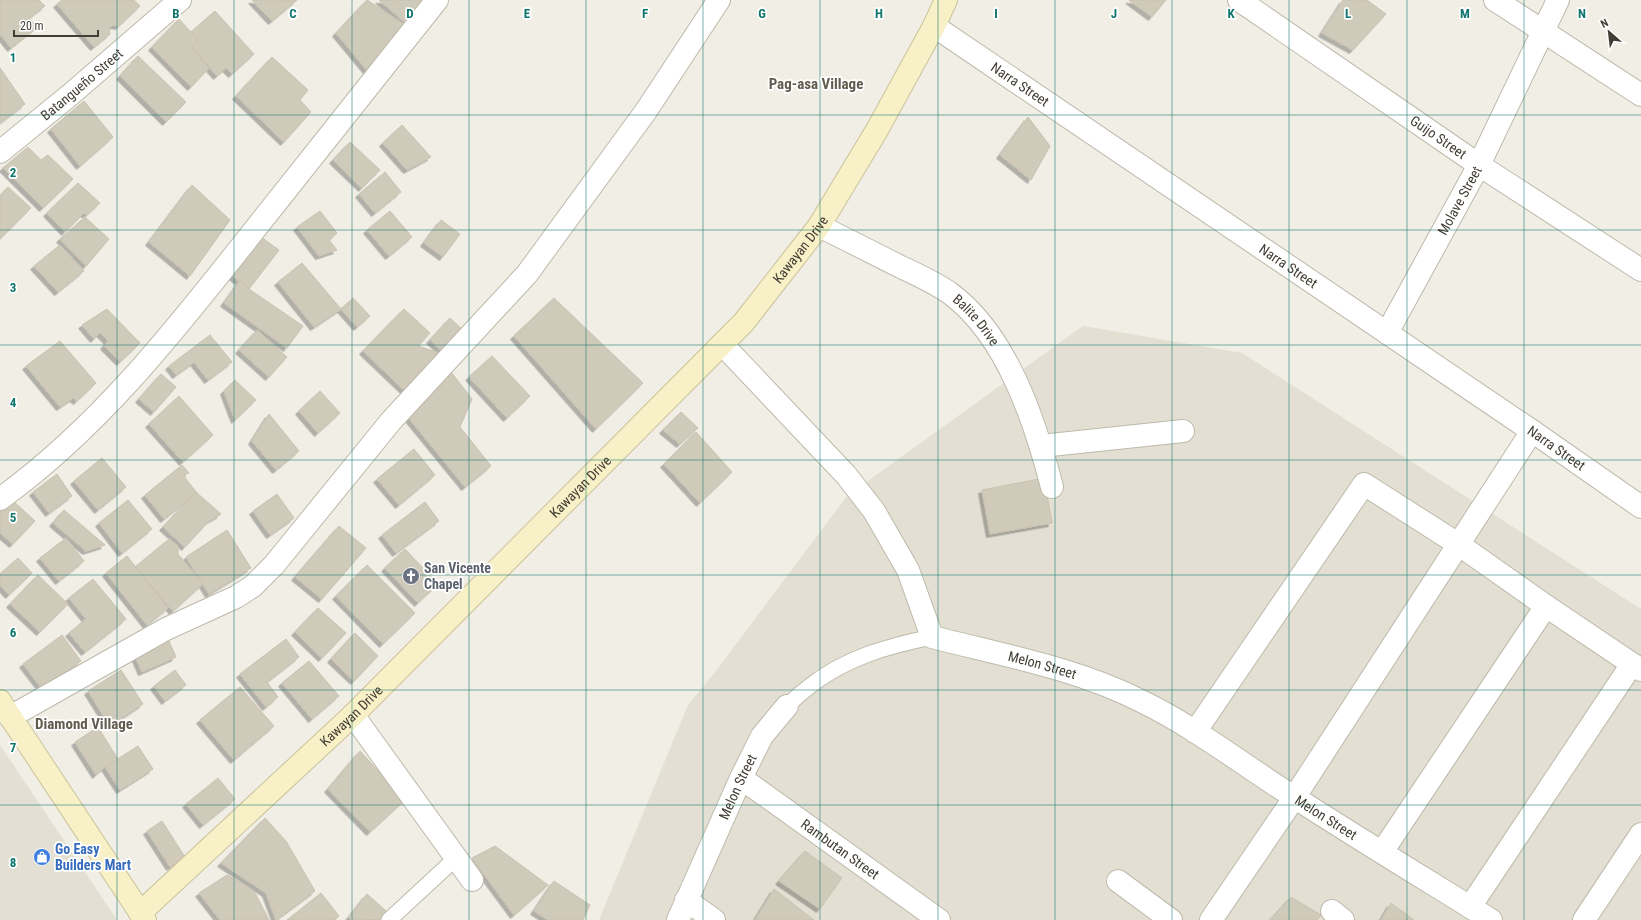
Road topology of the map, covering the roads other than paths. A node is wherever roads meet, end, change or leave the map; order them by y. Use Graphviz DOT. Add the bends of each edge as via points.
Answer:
graph roads {
  1 [pos="180,0"];
  2 [pos="437,0"];
  3 [pos="719,0"];
  4 [pos="946,0"];
  5 [pos="1239,0"];
  6 [pos="1495,0"];
  7 [pos="1558,0"];
  8 [pos="934,26"];
  9 [pos="1543,32"];
  10 [pos="1641,95"];
  11 [pos="0,152"];
  12 [pos="1479,165"];
  13 [pos="819,226"];
  14 [pos="1641,270"];
  15 [pos="1387,333"];
  16 [pos="722,344"];
  17 [pos="1183,431"];
  18 [pos="1532,431"];
  19 [pos="1041,446"];
  20 [pos="1052,486"];
  21 [pos="0,499"];
  22 [pos="1641,507"];
  23 [pos="1458,544"];
  24 [pos="1546,606"];
  25 [pos="932,637"];
  26 [pos="1637,667"];
  27 [pos="787,706"];
  28 [pos="5,709"];
  29 [pos="353,715"];
  30 [pos="1195,732"];
  31 [pos="741,778"];
  32 [pos="1294,798"];
  33 [pos="1641,834"];
  34 [pos="1382,852"];
  35 [pos="456,858"];
  36 [pos="472,880"];
  37 [pos="1118,881"];
  38 [pos="1470,907"];
  39 [pos="682,910"];
  40 [pos="139,918"];
  41 [pos="389,920"];
  42 [pos="714,920"];
  43 [pos="939,920"];
  44 [pos="1171,920"];
  45 [pos="1211,920"];
  46 [pos="1491,920"];
  47 [pos="1584,920"];
  1 -- 11 [label="street, Batangueño Street"];
  2 -- 21 [label="street" via="196,304 111,402 64,449"];
  3 -- 28 [label="street" via="646,111 527,274 391,421 253,586 236,597"];
  4 -- 8 [label="street, Kawayan Drive"];
  5 -- 12 [label="street, Guijo Street"];
  6 -- 9 [label="street"];
  7 -- 9 [label="street, Molave Street"];
  8 -- 13 [label="street, Kawayan Drive" via="877,130"];
  8 -- 15 [label="street, Narra Street"];
  9 -- 10 [label="street"];
  9 -- 12 [label="street, Molave Street"];
  12 -- 14 [label="street, Guijo Street"];
  12 -- 15 [label="street, Molave Street"];
  13 -- 16 [label="street, Kawayan Drive" via="744,322"];
  13 -- 19 [label="street, Balite Drive" via="936,285 967,308 988,332 1009,368"];
  15 -- 18 [label="street, Narra Street"];
  16 -- 25 [label="street" via="846,475 874,511 908,570"];
  16 -- 29 [label="street, Kawayan Drive"];
  17 -- 19 [label="street"];
  18 -- 22 [label="street, Narra Street"];
  18 -- 23 [label="street"];
  19 -- 20 [label="street, Balite Drive"];
  23 -- 24 [label="street"];
  23 -- 30 [label="street" via="1364,484"];
  23 -- 32 [label="street"];
  24 -- 26 [label="street"];
  24 -- 34 [label="street"];
  25 -- 27 [label="lane, Melon Street" via="870,652 810,685"];
  25 -- 30 [label="street, Melon Street" via="1041,664 1093,681 1141,701"];
  26 -- 38 [label="street"];
  27 -- 31 [label="street, Melon Street" via="762,736"];
  28 -- 40 [label="street"];
  29 -- 35 [label="street"];
  29 -- 40 [label="street, Kawayan Drive"];
  30 -- 32 [label="street, Melon Street"];
  31 -- 39 [label="street, Melon Street"];
  31 -- 43 [label="street, Rambutan Street"];
  32 -- 34 [label="street, Melon Street"];
  32 -- 45 [label="street"];
  33 -- 47 [label="street"];
  34 -- 38 [label="street, Melon Street"];
  35 -- 36 [label="street"];
  35 -- 41 [label="lane"];
  37 -- 44 [label="street"];
  38 -- 46 [label="street, Melon Street"];
  39 -- 42 [label="street"];
}
